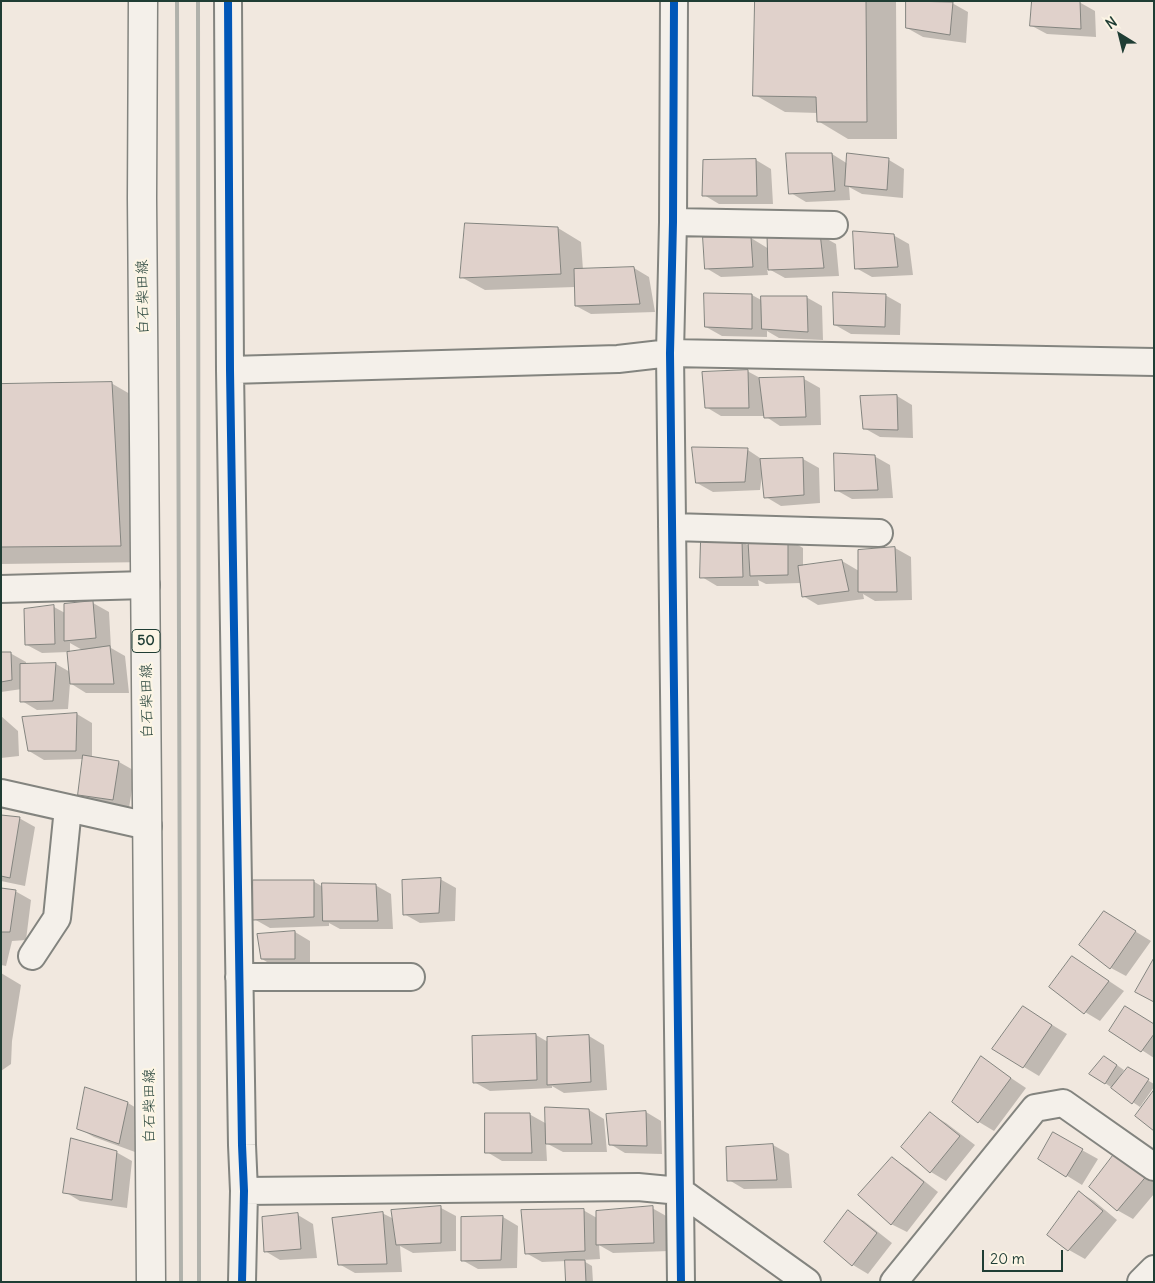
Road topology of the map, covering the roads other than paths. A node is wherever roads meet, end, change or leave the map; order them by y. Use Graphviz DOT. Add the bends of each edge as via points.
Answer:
graph roads {
  1 [pos="143,1"];
  2 [pos="228,1"];
  3 [pos="674,1"];
  4 [pos="673,222"];
  5 [pos="834,225"];
  6 [pos="670,354"];
  7 [pos="1154,362"];
  8 [pos="230,370"];
  9 [pos="672,527"];
  10 [pos="879,533"];
  11 [pos="146,585"];
  12 [pos="1,589"];
  13 [pos="1,793"];
  14 [pos="68,808"];
  15 [pos="148,826"];
  16 [pos="32,956"];
  17 [pos="239,977"];
  18 [pos="411,977"];
  19 [pos="1154,1167"];
  20 [pos="244,1191"];
  21 [pos="680,1191"];
  22 [pos="1154,1269"];
  23 [pos="152,1282"];
  24 [pos="242,1282"];
  25 [pos="682,1282"];
  26 [pos="807,1282"];
  27 [pos="894,1282"];
  28 [pos="1141,1282"];
  1 -- 11 [label="main road, 白石柴田線 / 50"];
  2 -- 8 [label="street"];
  3 -- 4 [label="street"];
  4 -- 5 [label="street"];
  4 -- 6 [label="street"];
  6 -- 7 [label="street"];
  6 -- 8 [label="street" via="618,359"];
  6 -- 9 [label="street"];
  8 -- 17 [label="street"];
  9 -- 10 [label="street"];
  9 -- 21 [label="street"];
  11 -- 12 [label="street"];
  11 -- 15 [label="main road, 白石柴田線 / 50"];
  13 -- 14 [label="street"];
  14 -- 15 [label="street"];
  14 -- 16 [label="street" via="57,918"];
  15 -- 23 [label="main road, 白石柴田線 / 50"];
  17 -- 18 [label="street"];
  17 -- 20 [label="street"];
  19 -- 27 [label="street" via="1062,1103 1035,1108"];
  20 -- 21 [label="street" via="638,1186"];
  20 -- 24 [label="street"];
  21 -- 25 [label="street"];
  21 -- 26 [label="street"];
  22 -- 28 [label="street"];
}
